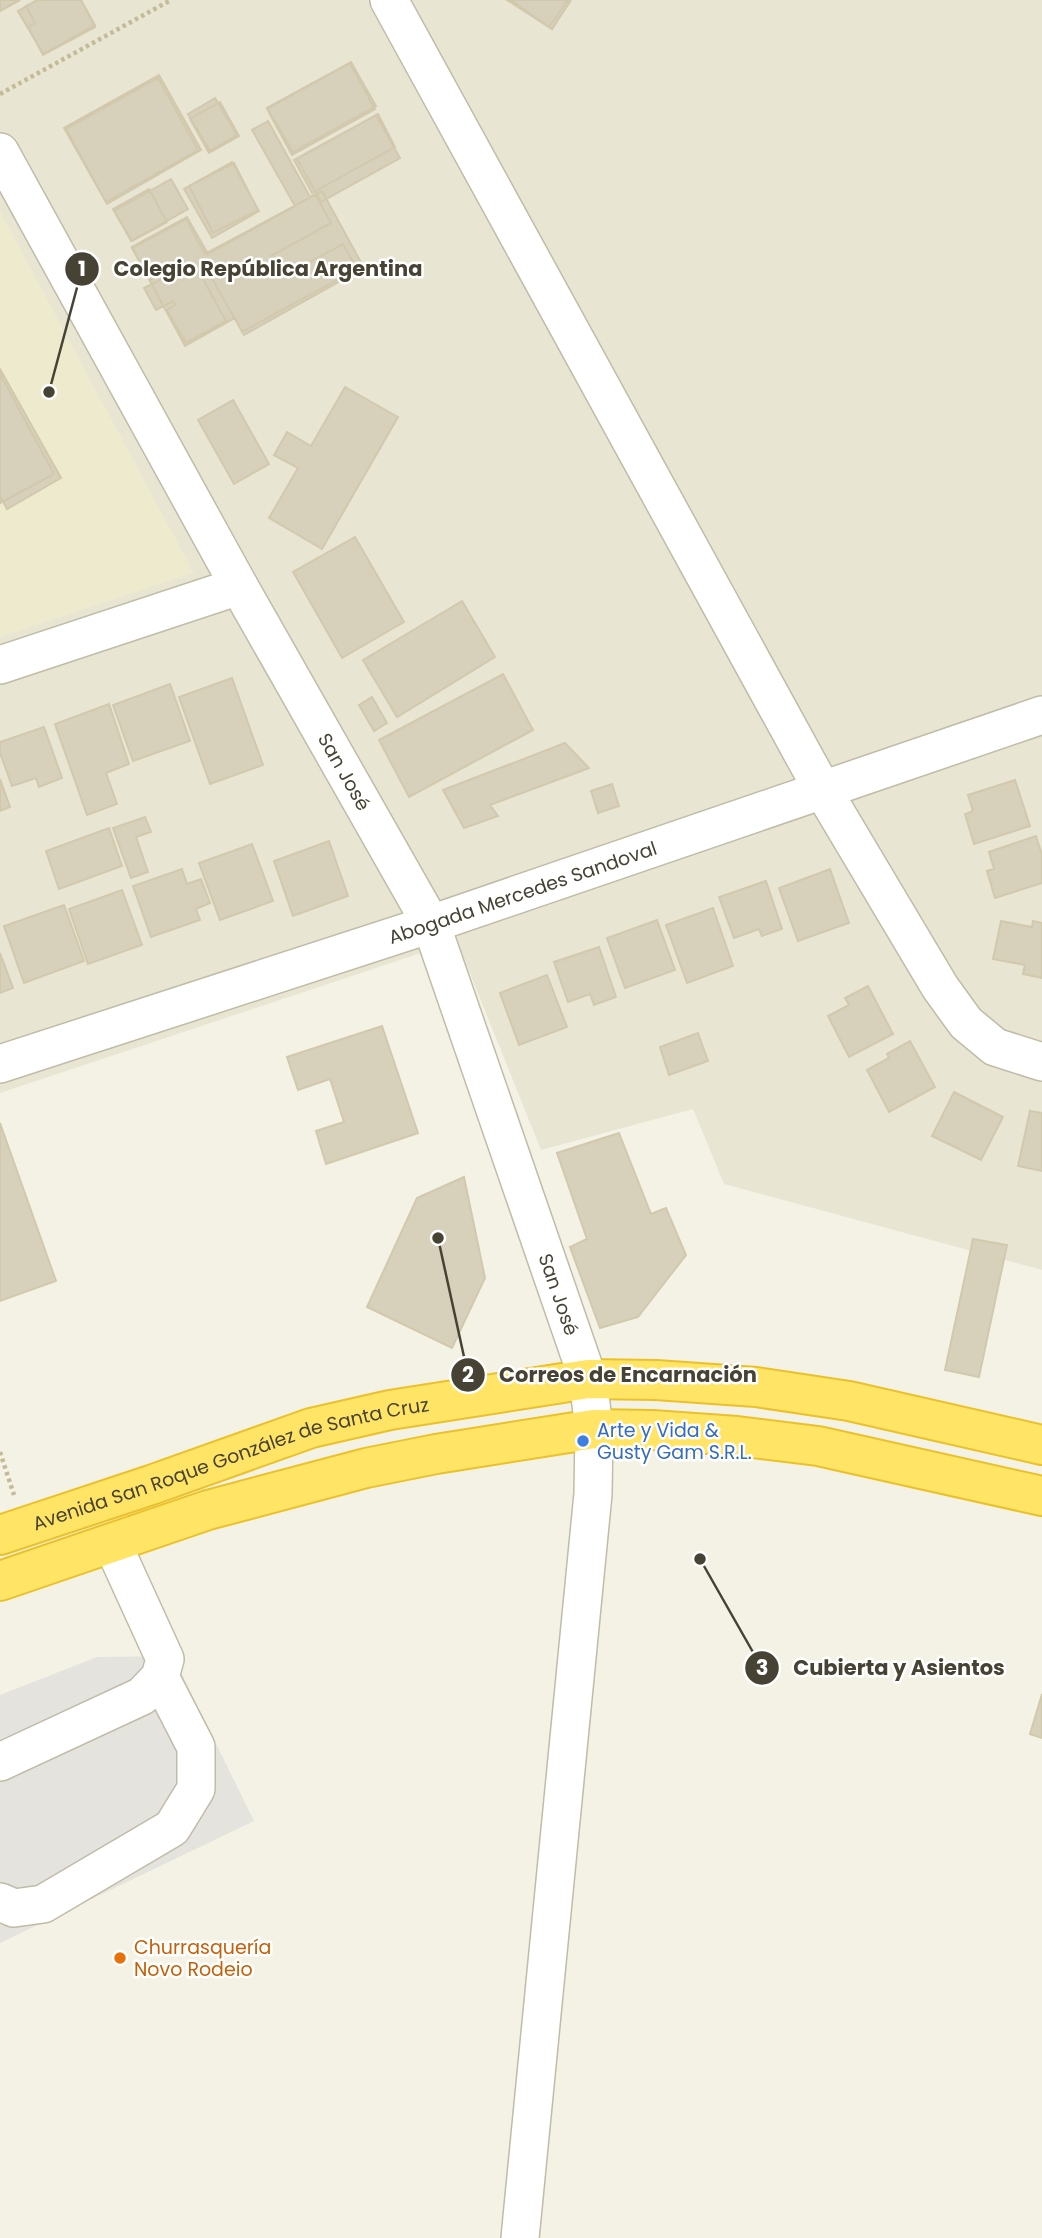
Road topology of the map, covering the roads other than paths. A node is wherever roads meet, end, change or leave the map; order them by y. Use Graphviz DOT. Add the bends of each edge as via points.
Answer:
graph roads {
  1 [pos="388,0"];
  2 [pos="0,152"];
  3 [pos="239,586"];
  4 [pos="0,665"];
  5 [pos="1042,715"];
  6 [pos="822,789"];
  7 [pos="431,924"];
  8 [pos="1042,1062"];
  9 [pos="0,1064"];
  10 [pos="588,1378"];
  11 [pos="594,1429"];
  12 [pos="1042,1445"];
  13 [pos="1042,1496"];
  14 [pos="0,1535"];
  15 [pos="112,1543"];
  16 [pos="0,1581"];
  17 [pos="160,1677"];
  18 [pos="0,1762"];
  19 [pos="0,1902"];
  20 [pos="520,2238"];
  1 -- 6 [label="street"];
  2 -- 3 [label="street, San José"];
  3 -- 4 [label="street"];
  3 -- 7 [label="street, San José"];
  5 -- 6 [label="street, Abogada Mercedes Sandoval"];
  6 -- 7 [label="street, Abogada Mercedes Sandoval"];
  6 -- 8 [label="street" via="966,1023 995,1047"];
  7 -- 9 [label="street, Abogada Mercedes Sandoval"];
  7 -- 10 [label="street, San José"];
  10 -- 11 [label="street, San José"];
  10 -- 12 [label="highway, Avenida San Roque González de Santa Cruz" via="756,1387 849,1401"];
  10 -- 14 [label="highway, Avenida San Roque González de Santa Cruz" via="390,1410 311,1429"];
  11 -- 13 [label="highway, Avenida San Roque González de Santa Cruz" via="737,1436 818,1446"];
  11 -- 15 [label="highway, Avenida San Roque González de Santa Cruz" via="366,1468 208,1510"];
  11 -- 20 [label="street, San José" via="593,1494"];
  15 -- 16 [label="highway, Avenida San Roque González de Santa Cruz"];
  15 -- 17 [label="street" via="165,1659"];
  17 -- 18 [label="street" via="142,1696"];
  17 -- 19 [label="street" via="197,1747 196,1790 172,1828 43,1904 14,1908"];
}
